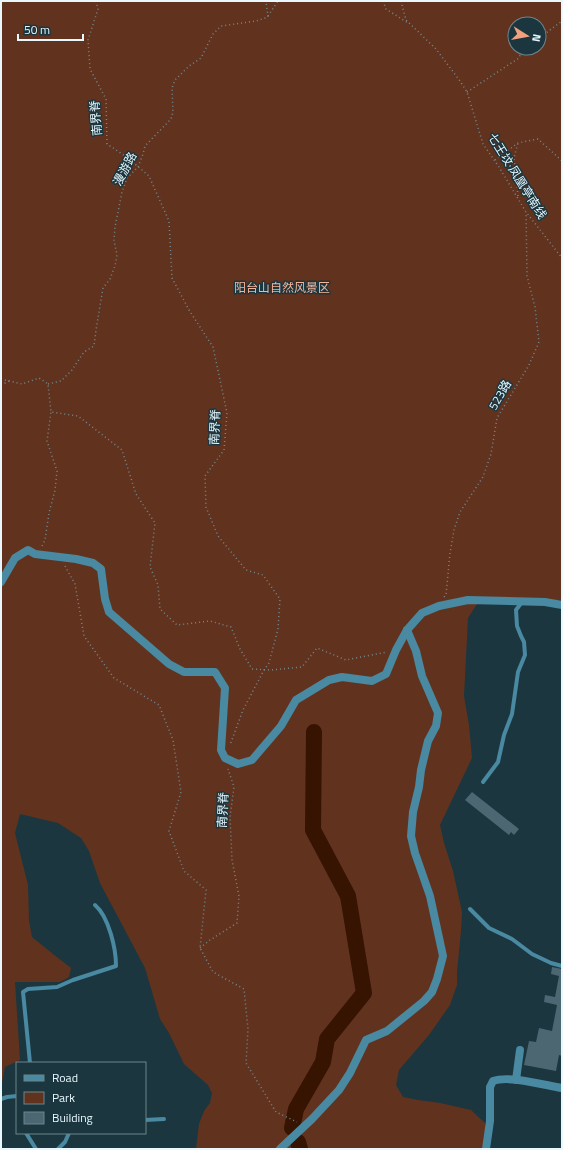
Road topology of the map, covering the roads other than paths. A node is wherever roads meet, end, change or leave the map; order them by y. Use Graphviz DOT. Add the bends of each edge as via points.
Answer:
graph roads {
  1 [pos="1,582"];
  2 [pos="522,602"];
  3 [pos="562,605"];
  4 [pos="407,630"];
  5 [pos="483,782"];
  6 [pos="95,905"];
  7 [pos="470,909"];
  8 [pos="562,966"];
  9 [pos="520,1050"];
  10 [pos="30,1062"];
  11 [pos="516,1080"];
  12 [pos="562,1088"];
  13 [pos="16,1096"];
  14 [pos="1,1098"];
  15 [pos="164,1119"];
  16 [pos="146,1120"];
  17 [pos="27,1134"];
  18 [pos="69,1134"];
  19 [pos="36,1149"];
  20 [pos="58,1149"];
  21 [pos="280,1149"];
  22 [pos="486,1149"];
  1 -- 4 [label="street" via="16,558 28,550 39,555 93,563 101,569 109,612 169,664 184,672 214,672 225,688 221,750 225,758 238,764 252,760 281,726 296,700 329,680 342,677 372,682 386,674"];
  2 -- 3 [label="street"];
  2 -- 4 [label="street" via="468,600 439,606 422,614"];
  2 -- 5 [label="lane" via="516,610 525,655 518,672 512,714 498,762"];
  4 -- 21 [label="street" via="416,651 422,676 438,713 421,770 411,836 430,896 443,956 432,992 387,1031 366,1040 339,1090"];
  6 -- 10 [label="lane" via="106,919 116,956 116,966 57,987 28,989 23,992"];
  7 -- 8 [label="lane" via="489,928 512,939 532,954"];
  9 -- 11 [label="street"];
  11 -- 12 [label="street"];
  11 -- 22 [label="street" via="498,1079 493,1081 490,1087 490,1121"];
  13 -- 14 [label="lane"];
  15 -- 16 [label="lane"];
  17 -- 19 [label="lane"];
  18 -- 20 [label="lane" via="66,1142"];
}
